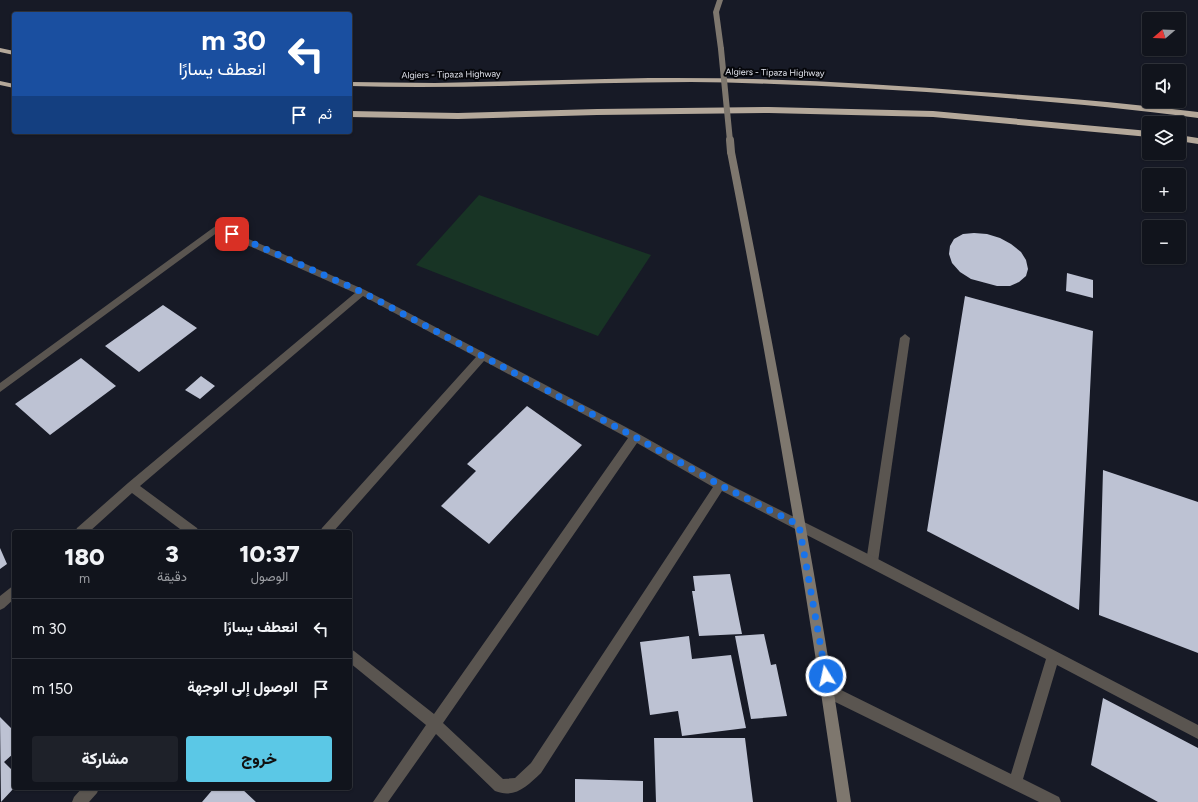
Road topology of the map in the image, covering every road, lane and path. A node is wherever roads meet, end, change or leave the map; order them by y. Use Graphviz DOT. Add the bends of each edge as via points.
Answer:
graph roads {
  1 [pos="720,0"];
  2 [pos="0,50"];
  3 [pos="12,53"];
  4 [pos="0,83"];
  5 [pos="352,84"];
  6 [pos="12,86"];
  7 [pos="352,114"];
  8 [pos="1198,115"];
  9 [pos="1142,133"];
  10 [pos="1186,139"];
  11 [pos="1198,141"];
  12 [pos="362,292"];
  13 [pos="904,338"];
  14 [pos="483,356"];
  15 [pos="0,388"];
  16 [pos="635,437"];
  17 [pos="720,485"];
  18 [pos="132,486"];
  19 [pos="799,525"];
  20 [pos="83,530"];
  21 [pos="190,530"];
  22 [pos="328,530"];
  23 [pos="872,562"];
  24 [pos="12,594"];
  25 [pos="0,604"];
  26 [pos="352,656"];
  27 [pos="1053,657"];
  28 [pos="828,691"];
  29 [pos="434,723"];
  30 [pos="1198,732"];
  31 [pos="1015,783"];
  32 [pos="90,790"];
  33 [pos="79,802"];
  34 [pos="380,802"];
  35 [pos="844,802"];
  36 [pos="1054,802"];
  1 -- 19 [label="main road, bridge" via="716,12 731,152 767,332"];
  2 -- 3 [label="highway"];
  4 -- 6 [label="highway"];
  5 -- 8 [label="highway, Algiers - Tipaza Highway" via="475,85 691,80 826,83 1039,98"];
  7 -- 9 [label="highway" via="458,116 769,110 933,114"];
  10 -- 11 [label="highway"];
  12 -- 14 [label="street"];
  12 -- 15 [label="street" via="217,228"];
  12 -- 18 [label="street"];
  13 -- 23 [label="street"];
  14 -- 16 [label="street"];
  14 -- 22 [label="street"];
  16 -- 17 [label="street"];
  16 -- 29 [label="street"];
  17 -- 19 [label="street"];
  17 -- 29 [label="street" via="536,768 518,785 500,786"];
  18 -- 20 [label="street"];
  18 -- 21 [label="street"];
  19 -- 23 [label="street"];
  19 -- 28 [label="main road"];
  23 -- 27 [label="street"];
  24 -- 25 [label="street"];
  26 -- 29 [label="street"];
  27 -- 30 [label="street"];
  27 -- 31 [label="street"];
  28 -- 31 [label="street"];
  28 -- 35 [label="main road"];
  29 -- 34 [label="street"];
  31 -- 36 [label="street"];
  32 -- 33 [label="street"];
}
